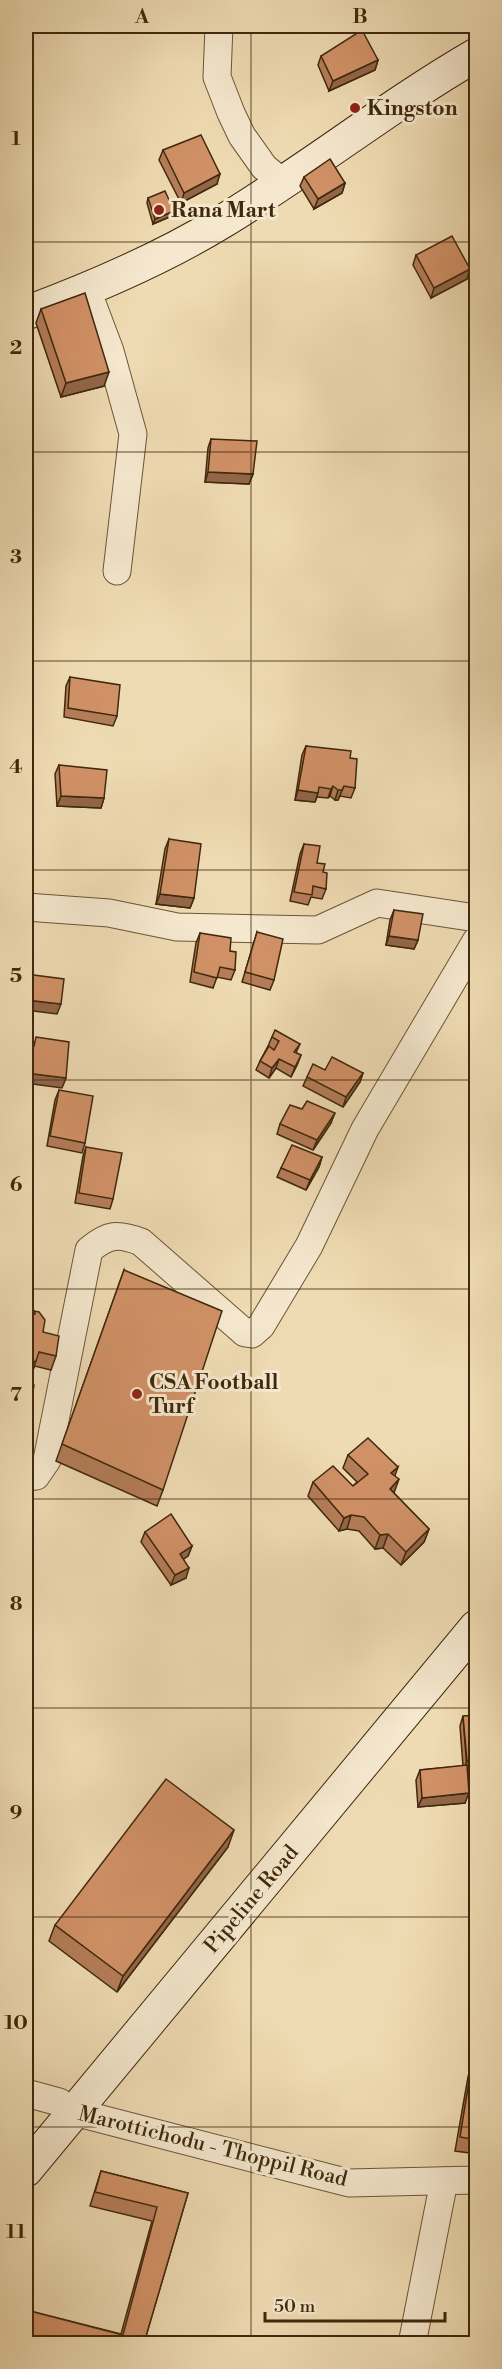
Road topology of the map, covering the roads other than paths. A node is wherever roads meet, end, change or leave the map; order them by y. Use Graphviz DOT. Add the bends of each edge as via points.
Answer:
graph roads {
  1 [pos="219,26"];
  2 [pos="477,55"];
  3 [pos="282,182"];
  4 [pos="87,290"];
  5 [pos="26,313"];
  6 [pos="117,571"];
  7 [pos="26,907"];
  8 [pos="477,918"];
  9 [pos="477,941"];
  10 [pos="26,1477"];
  11 [pos="475,1632"];
  12 [pos="26,2093"];
  13 [pos="74,2112"];
  14 [pos="26,2170"];
  15 [pos="477,2180"];
  16 [pos="444,2181"];
  17 [pos="412,2343"];
  1 -- 3 [label="street" via="218,77 231,113 264,168"];
  2 -- 3 [label="street"];
  3 -- 4 [label="street" via="220,223"];
  4 -- 5 [label="street"];
  4 -- 6 [label="street" via="110,351 133,434"];
  7 -- 8 [label="street" via="109,913 177,927 318,930 377,903"];
  9 -- 10 [label="street" via="365,1129 309,1246 261,1326 252,1334 245,1333 141,1242 125,1236 104,1238 89,1250 47,1460 36,1476"];
  11 -- 13 [label="street, Pipeline Road"];
  12 -- 13 [label="street, Marottichodu - Thoppil Road" via="59,2102"];
  13 -- 14 [label="street, Pipeline Road"];
  13 -- 16 [label="street, Marottichodu - Thoppil Road" via="349,2183"];
  15 -- 16 [label="street, Marottichodu - Thoppil Road"];
  16 -- 17 [label="street"];
}
